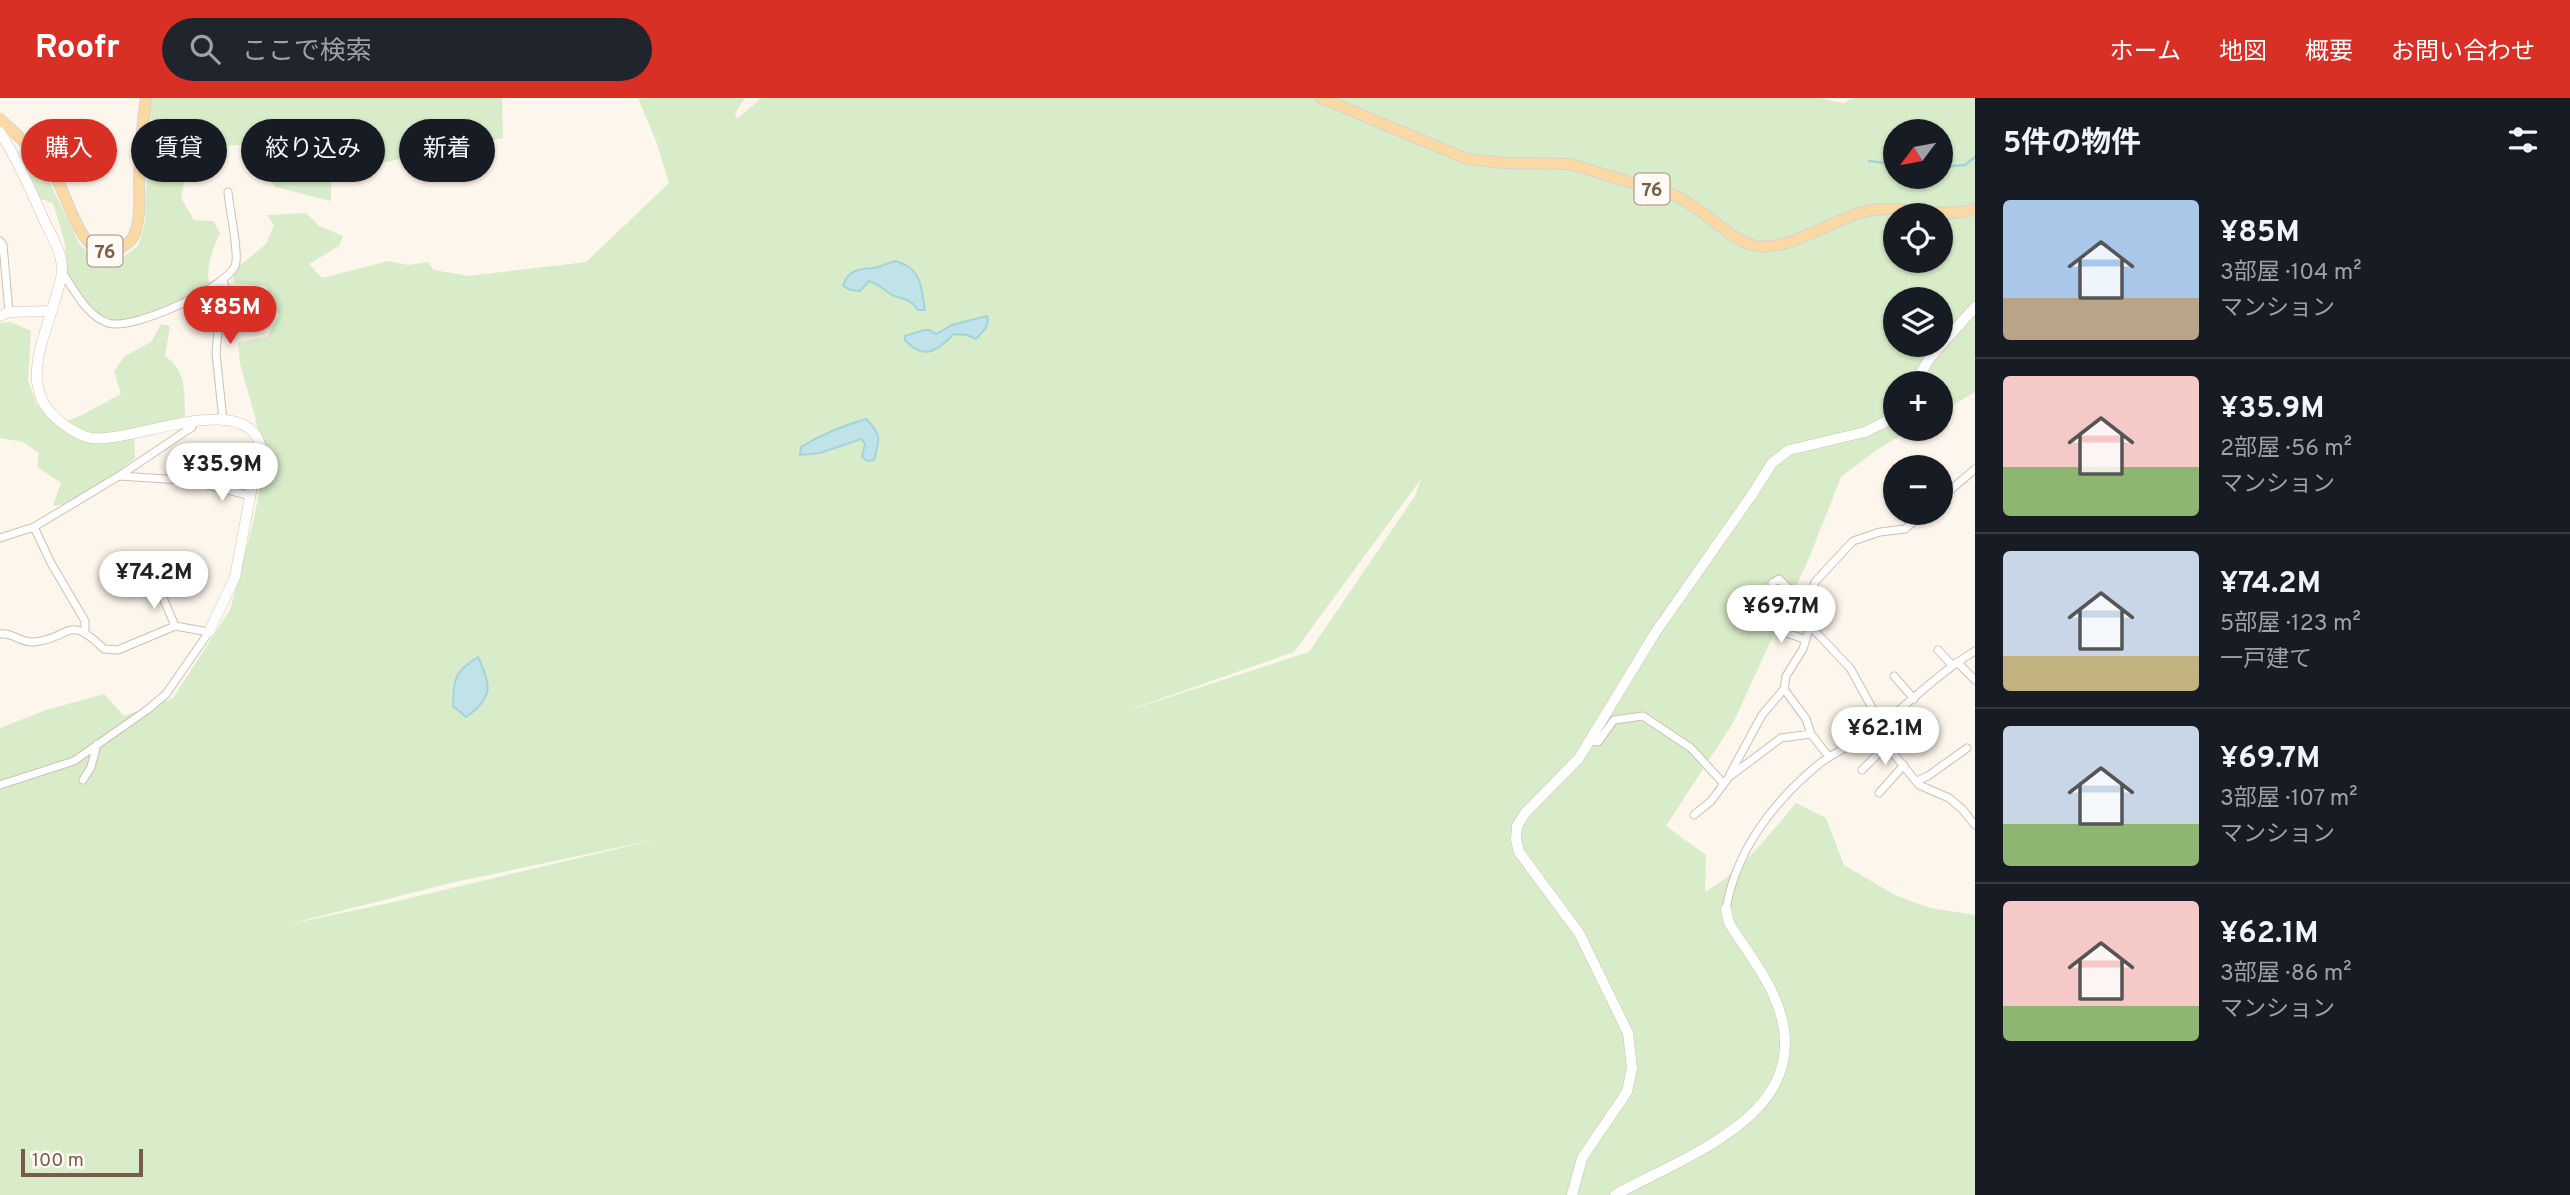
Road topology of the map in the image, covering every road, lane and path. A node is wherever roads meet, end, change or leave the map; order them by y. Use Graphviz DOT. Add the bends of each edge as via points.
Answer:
graph roads {
  1 [pos="146,98"];
  2 [pos="1321,98"];
  3 [pos="0,119"];
  4 [pos="0,132"];
  5 [pos="228,192"];
  6 [pos="1975,209"];
  7 [pos="0,241"];
  8 [pos="62,272"];
  9 [pos="223,280"];
  10 [pos="1975,307"];
  11 [pos="52,311"];
  12 [pos="4,314"];
  13 [pos="1922,371"];
  14 [pos="223,420"];
  15 [pos="194,421"];
  16 [pos="1883,423"];
  17 [pos="1975,469"];
  18 [pos="119,476"];
  19 [pos="182,480"];
  20 [pos="199,483"];
  21 [pos="1953,488"];
  22 [pos="251,496"];
  23 [pos="1910,525"];
  24 [pos="34,527"];
  25 [pos="0,538"];
  26 [pos="1772,583"];
  27 [pos="158,586"];
  28 [pos="1806,604"];
  29 [pos="1756,625"];
  30 [pos="175,626"];
  31 [pos="1810,626"];
  32 [pos="85,631"];
  33 [pos="209,632"];
  34 [pos="0,634"];
  35 [pos="1804,639"];
  36 [pos="1938,650"];
  37 [pos="1975,652"];
  38 [pos="1954,664"];
  39 [pos="1894,676"];
  40 [pos="1975,680"];
  41 [pos="1784,689"];
  42 [pos="1914,699"];
  43 [pos="1881,724"];
  44 [pos="1874,730"];
  45 [pos="1811,734"];
  46 [pos="1590,741"];
  47 [pos="97,744"];
  48 [pos="1887,745"];
  49 [pos="1967,748"];
  50 [pos="1829,757"];
  51 [pos="1904,765"];
  52 [pos="1862,770"];
  53 [pos="83,780"];
  54 [pos="1726,780"];
  55 [pos="1917,781"];
  56 [pos="0,785"];
  57 [pos="1879,793"];
  58 [pos="1694,815"];
  59 [pos="1975,825"];
  60 [pos="1726,909"];
  61 [pos="1572,1195"];
  62 [pos="1615,1195"];
  1 -- 3 [label="main road, 76" via="135,234 117,249 92,247 52,172"];
  2 -- 6 [label="main road, 76" via="1468,159 1570,164 1676,196 1751,245 1777,245 1875,210 1959,214"];
  4 -- 8 [label="street" via="54,242"];
  5 -- 9 [label="street" via="237,263"];
  7 -- 12 [label="street"];
  8 -- 9 [label="street" via="86,308 110,324 122,325 165,312"];
  8 -- 11 [label="street"];
  9 -- 14 [label="street" via="228,298 216,353"];
  10 -- 13 [label="street"];
  11 -- 12 [label="street"];
  11 -- 15 [label="street" via="35,381 37,394 55,417 90,438 116,438"];
  14 -- 15 [label="street"];
  14 -- 22 [label="street" via="252,428 257,435 260,444"];
  15 -- 18 [label="street" via="192,427"];
  16 -- 46 [label="street" via="1865,432 1789,450 1772,463 1655,633"];
  17 -- 21 [label="street"];
  18 -- 19 [label="street"];
  18 -- 24 [label="street"];
  20 -- 22 [label="street"];
  22 -- 33 [label="street" via="235,577"];
  23 -- 28 [label="street" via="1853,541 1815,582"];
  24 -- 25 [label="street"];
  24 -- 32 [label="street" via="85,621"];
  26 -- 28 [label="street" via="1779,579"];
  27 -- 30 [label="street"];
  28 -- 31 [label="street" via="1804,614"];
  29 -- 35 [label="street" via="1765,619"];
  30 -- 32 [label="street" via="118,650 104,649"];
  30 -- 33 [label="street"];
  31 -- 35 [label="street"];
  31 -- 43 [label="street" via="1850,668"];
  32 -- 34 [label="street" via="71,630 29,642"];
  33 -- 47 [label="street" via="166,694"];
  35 -- 41 [label="street"];
  36 -- 38 [label="street"];
  37 -- 38 [label="street"];
  38 -- 40 [label="street"];
  38 -- 42 [label="street"];
  39 -- 42 [label="street"];
  41 -- 45 [label="street"];
  41 -- 54 [label="street" via="1762,715"];
  42 -- 43 [label="street"];
  43 -- 44 [label="street"];
  44 -- 48 [label="street"];
  44 -- 50 [label="street"];
  45 -- 50 [label="street"];
  45 -- 54 [label="street" via="1781,738"];
  46 -- 54 [label="street" via="1598,742 1614,720 1643,716 1691,748"];
  46 -- 61 [label="street" via="1525,813 1516,840 1526,865 1579,933 1628,1033 1632,1068 1627,1092 1582,1158"];
  47 -- 53 [label="street" via="92,767"];
  47 -- 56 [label="street" via="74,761"];
  48 -- 51 [label="street"];
  48 -- 52 [label="street"];
  49 -- 55 [label="street"];
  50 -- 60 [label="street" via="1759,827 1739,865"];
  51 -- 55 [label="street"];
  51 -- 57 [label="street"];
  54 -- 58 [label="street"];
  55 -- 59 [label="street" via="1949,798"];
  60 -- 62 [label="street" via="1729,923 1773,995 1783,1022 1785,1053 1778,1081 1748,1119 1726,1135"];
}
